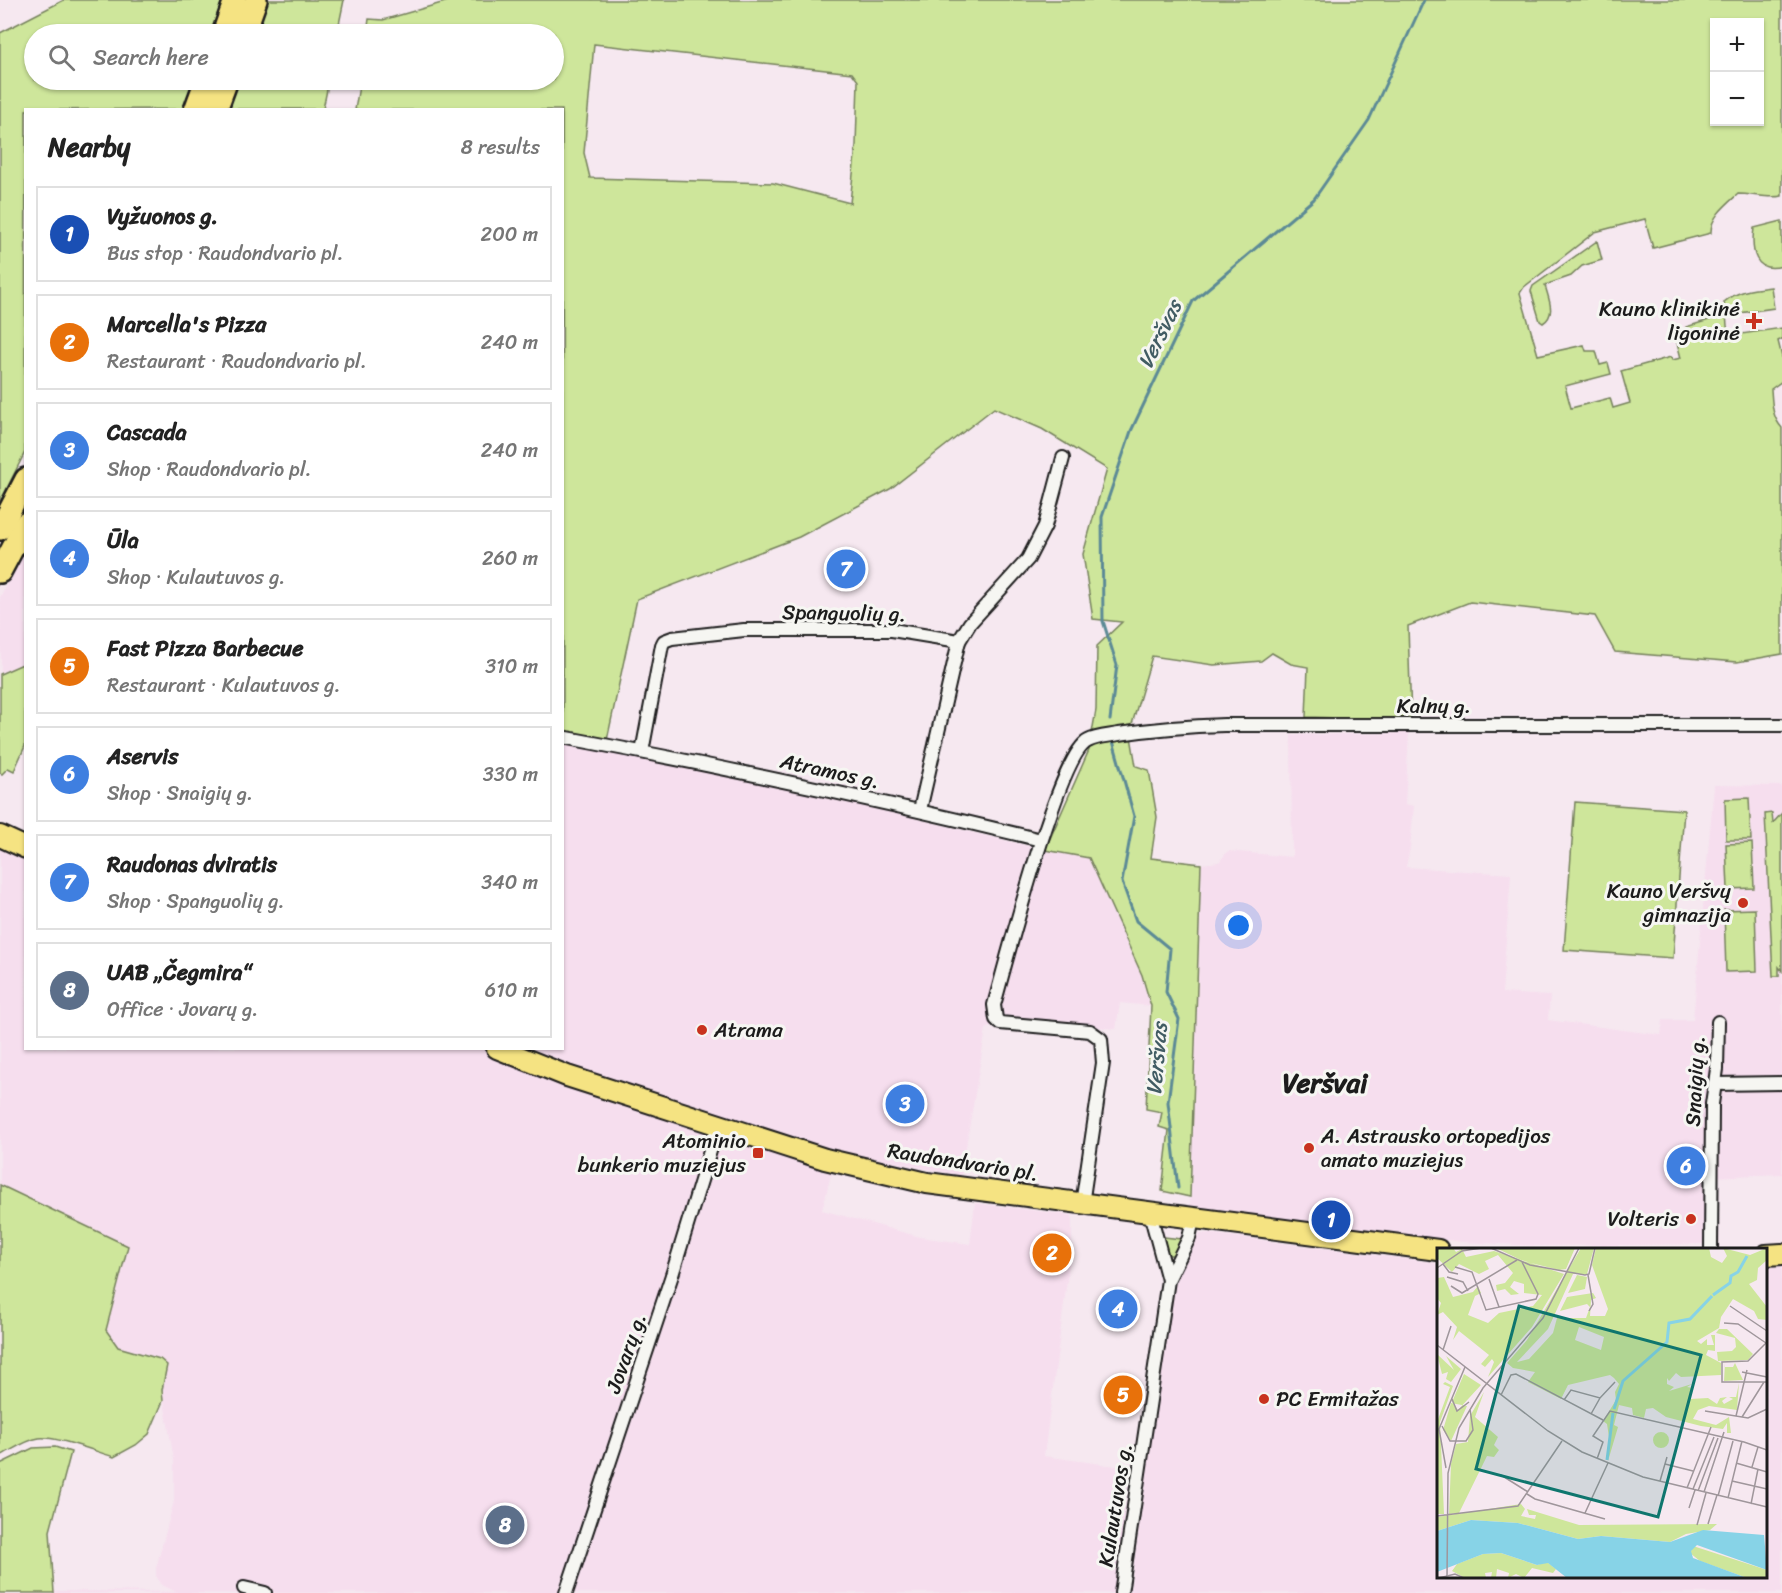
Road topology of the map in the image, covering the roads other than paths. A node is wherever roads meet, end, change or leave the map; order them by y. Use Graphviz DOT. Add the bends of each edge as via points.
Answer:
graph roads {
  1 [pos="235,0"];
  2 [pos="256,0"];
  3 [pos="227,24"];
  4 [pos="248,24"];
  5 [pos="202,90"];
  6 [pos="223,90"];
  7 [pos="196,108"];
  8 [pos="217,108"];
  9 [pos="1063,458"];
  10 [pos="24,483"];
  11 [pos="24,527"];
  12 [pos="0,529"];
  13 [pos="0,572"];
  14 [pos="959,641"];
  15 [pos="1782,725"];
  16 [pos="564,737"];
  17 [pos="642,752"];
  18 [pos="920,810"];
  19 [pos="0,836"];
  20 [pos="1041,840"];
  21 [pos="0,846"];
  22 [pos="24,847"];
  23 [pos="24,852"];
  24 [pos="1718,1022"];
  25 [pos="502,1050"];
  26 [pos="1715,1083"];
  27 [pos="1782,1083"];
  28 [pos="718,1125"];
  29 [pos="1082,1204"];
  30 [pos="1150,1213"];
  31 [pos="1194,1219"];
  32 [pos="1711,1248"];
  33 [pos="1437,1250"];
  34 [pos="1167,1280"];
  35 [pos="244,1588"];
  36 [pos="265,1593"];
  37 [pos="566,1593"];
  38 [pos="1122,1593"];
  1 -- 3 [label="highway"];
  2 -- 4 [label="highway"];
  5 -- 7 [label="highway"];
  6 -- 8 [label="highway"];
  9 -- 14 [label="street" via="1045,526 1028,559"];
  10 -- 12 [label="highway"];
  11 -- 13 [label="highway"];
  14 -- 17 [label="street, Spanguolių g." via="892,630 744,630 672,638 662,645"];
  14 -- 18 [label="street"];
  15 -- 20 [label="street, Kalnų g." via="1224,725 1178,726 1101,737 1080,747"];
  16 -- 17 [label="street, Atramos g."];
  17 -- 18 [label="street, Atramos g."];
  18 -- 20 [label="street, Atramos g."];
  19 -- 22 [label="main road"];
  20 -- 29 [label="street" via="994,1013 1000,1023 1090,1031 1101,1040 1103,1063"];
  21 -- 23 [label="main road"];
  24 -- 26 [label="street, Snaigių g."];
  25 -- 28 [label="main road, Raudondvario pl." via="567,1076"];
  26 -- 27 [label="street"];
  26 -- 32 [label="street, Snaigių g."];
  28 -- 29 [label="main road, Raudondvario pl." via="868,1171"];
  28 -- 37 [label="street, Jovarų g." via="669,1286"];
  29 -- 30 [label="main road, Raudondvario pl."];
  30 -- 31 [label="main road, Raudondvario pl."];
  30 -- 34 [label="street, Kulautuvos g."];
  31 -- 33 [label="main road, Raudondvario pl."];
  31 -- 34 [label="street, Kulautuvos g." via="1186,1245"];
  34 -- 38 [label="street, Kulautuvos g."];
  35 -- 36 [label="street"];
}
